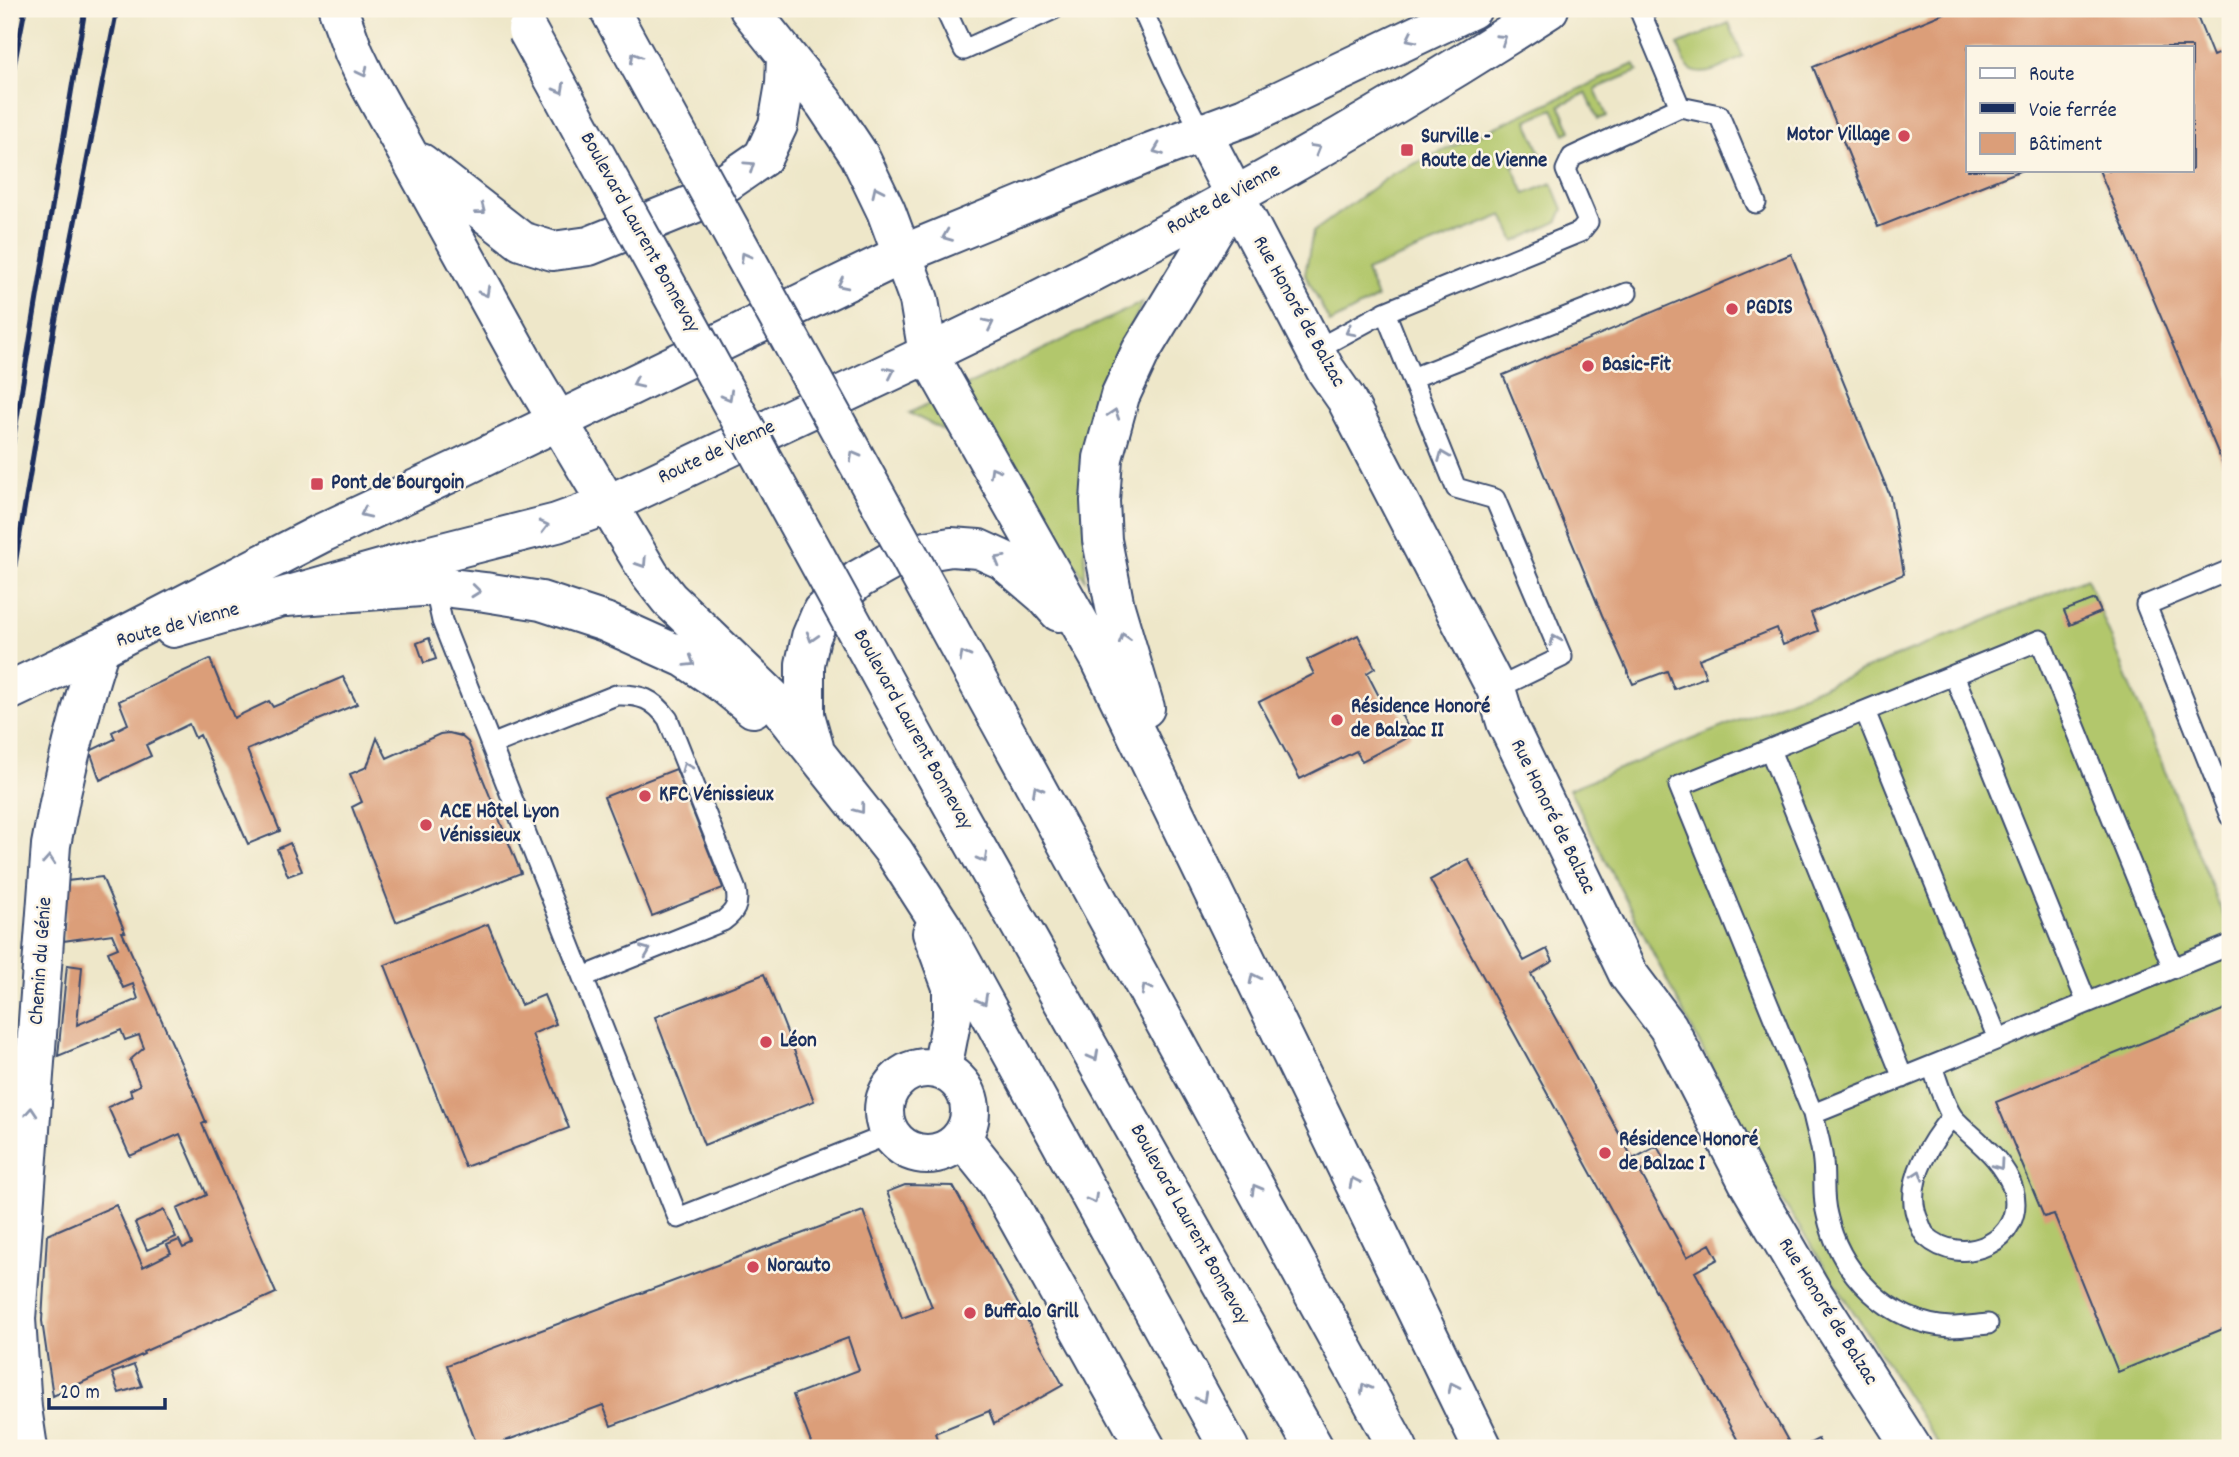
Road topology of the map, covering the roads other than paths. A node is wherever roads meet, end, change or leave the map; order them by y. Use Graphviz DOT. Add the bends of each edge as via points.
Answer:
graph roads {
  1 [pos="338,9"];
  2 [pos="609,9"];
  3 [pos="749,9"];
  4 [pos="945,9"];
  5 [pos="1054,9"];
  6 [pos="1142,9"];
  7 [pos="1472,9"];
  8 [pos="1549,9"];
  9 [pos="1640,9"];
  10 [pos="521,19"];
  11 [pos="786,57"];
  12 [pos="1680,107"];
  13 [pos="1202,133"];
  14 [pos="408,153"];
  15 [pos="1235,195"];
  16 [pos="1756,203"];
  17 [pos="903,254"];
  18 [pos="1627,293"];
  19 [pos="1385,312"];
  20 [pos="1315,350"];
  21 [pos="928,354"];
  22 [pos="1412,378"];
  23 [pos="557,420"];
  24 [pos="607,505"];
  25 [pos="2230,570"];
  26 [pos="430,571"];
  27 [pos="100,648"];
  28 [pos="1100,659"];
  29 [pos="1954,675"];
  30 [pos="1496,688"];
  31 [pos="9,691"];
  32 [pos="1865,711"];
  33 [pos="491,745"];
  34 [pos="1769,750"];
  35 [pos="816,757"];
  36 [pos="2230,816"];
  37 [pos="1178,820"];
  38 [pos="894,852"];
  39 [pos="2230,944"];
  40 [pos="2174,968"];
  41 [pos="583,976"];
  42 [pos="2087,1003"];
  43 [pos="1998,1039"];
  44 [pos="1932,1066"];
  45 [pos="942,1069"];
  46 [pos="1903,1078"];
  47 [pos="1813,1114"];
  48 [pos="1952,1116"];
  49 [pos="890,1134"];
  50 [pos="962,1138"];
  51 [pos="1988,1324"];
  52 [pos="28,1448"];
  53 [pos="1146,1448"];
  54 [pos="1229,1448"];
  55 [pos="1314,1448"];
  56 [pos="1398,1448"];
  57 [pos="1483,1448"];
  58 [pos="1912,1448"];
  1 -- 14 [label="main road, one-way" via="354,53"];
  56 -- 2 [label="main road, one-way, bridge"];
  3 -- 11 [label="main road"];
  4 -- 5 [label="lane" via="964,50"];
  6 -- 13 [label="lane"];
  7 -- 13 [label="main road, Route de Vienne, one-way"];
  15 -- 8 [label="main road, Route de Vienne, one-way" via="1470,60"];
  9 -- 12 [label="lane"];
  10 -- 55 [label="main road, Boulevard Laurent Bonnevay, one-way, bridge" via="925,756"];
  14 -- 11 [label="main road, one-way" via="521,241 553,251 589,246 698,202 763,157 778,125"];
  17 -- 11 [label="main road, one-way" via="859,155"];
  12 -- 16 [label="lane" via="1719,115"];
  12 -- 19 [label="lane" via="1572,157 1566,170 1588,222 1580,232"];
  13 -- 15 [label="main road, Rue Honoré de Balzac"];
  13 -- 17 [label="main road, Route de Vienne, one-way"];
  14 -- 23 [label="main road, one-way"];
  15 -- 20 [label="main road, Rue Honoré de Balzac"];
  21 -- 15 [label="main road, Route de Vienne, one-way"];
  37 -- 15 [label="main road, one-way" via="1115,607 1102,540 1103,458 1120,397 1142,351"];
  17 -- 21 [label="main road" via="919,300"];
  17 -- 23 [label="main road, Route de Vienne, one-way"];
  18 -- 22 [label="lane"];
  19 -- 20 [label="lane, one-way"];
  19 -- 22 [label="lane"];
  20 -- 30 [label="main road, Rue Honoré de Balzac" via="1346,399"];
  24 -- 21 [label="main road, Route de Vienne, one-way"];
  28 -- 21 [label="main road, one-way"];
  30 -- 22 [label="lane, one-way" via="1562,657 1494,499 1456,488"];
  23 -- 24 [label="main road"];
  23 -- 27 [label="main road, Route de Vienne, one-way" via="298,545"];
  26 -- 24 [label="main road, Route de Vienne, one-way"];
  24 -- 35 [label="main road, one-way" via="669,599 772,698"];
  25 -- 36 [label="lane" via="2147,605"];
  26 -- 27 [label="main road, Route de Vienne" via="286,597"];
  26 -- 33 [label="lane" via="442,621"];
  26 -- 35 [label="main road, one-way" via="485,592 550,604 605,622 674,653 725,685"];
  27 -- 31 [label="main road"];
  52 -- 27 [label="main road, Chemin du Génie, one-way" via="16,1319 51,845 76,723"];
  28 -- 35 [label="main road, one-way" via="1044,595 1003,560 979,549 951,547 902,555 859,579 822,611 805,664 805,715"];
  28 -- 37 [label="main road"];
  29 -- 32 [label="lane"];
  29 -- 40 [label="lane" via="2040,640"];
  29 -- 42 [label="lane"];
  30 -- 58 [label="main road, Rue Honoré de Balzac" via="1506,722 1628,974 1668,1027 1748,1182"];
  32 -- 34 [label="lane"];
  32 -- 43 [label="lane"];
  33 -- 41 [label="lane"];
  41 -- 33 [label="lane, one-way" via="723,921 736,909 738,900 731,877 668,719 645,697 617,695"];
  34 -- 46 [label="lane"];
  34 -- 47 [label="lane" via="1679,786"];
  35 -- 38 [label="main road, one-way"];
  57 -- 37 [label="main road, one-way"];
  38 -- 45 [label="main road" via="952,987 953,1017"];
  38 -- 54 [label="main road, one-way" via="987,1006"];
  39 -- 40 [label="lane"];
  40 -- 42 [label="lane"];
  41 -- 49 [label="lane" via="678,1218"];
  42 -- 43 [label="lane"];
  43 -- 44 [label="lane"];
  44 -- 46 [label="lane"];
  44 -- 48 [label="lane"];
  45 -- 49 [label="main road" via="912,1069 889,1089 884,1119"];
  45 -- 50 [label="main road" via="960,1081 969,1099 970,1119"];
  46 -- 47 [label="lane"];
  47 -- 51 [label="lane" via="1824,1161 1827,1217 1855,1277 1900,1314 1925,1323 1951,1327"];
  48 -- 48 [label="lane, one-way" via="1999,1162 2014,1193 2012,1224 1997,1240 1980,1248 1943,1247 1924,1235 1915,1214 1913,1191 1923,1162"];
  49 -- 50 [label="main road" via="911,1152 925,1154 945,1150"];
  50 -- 53 [label="main road" via="998,1183"];
}
